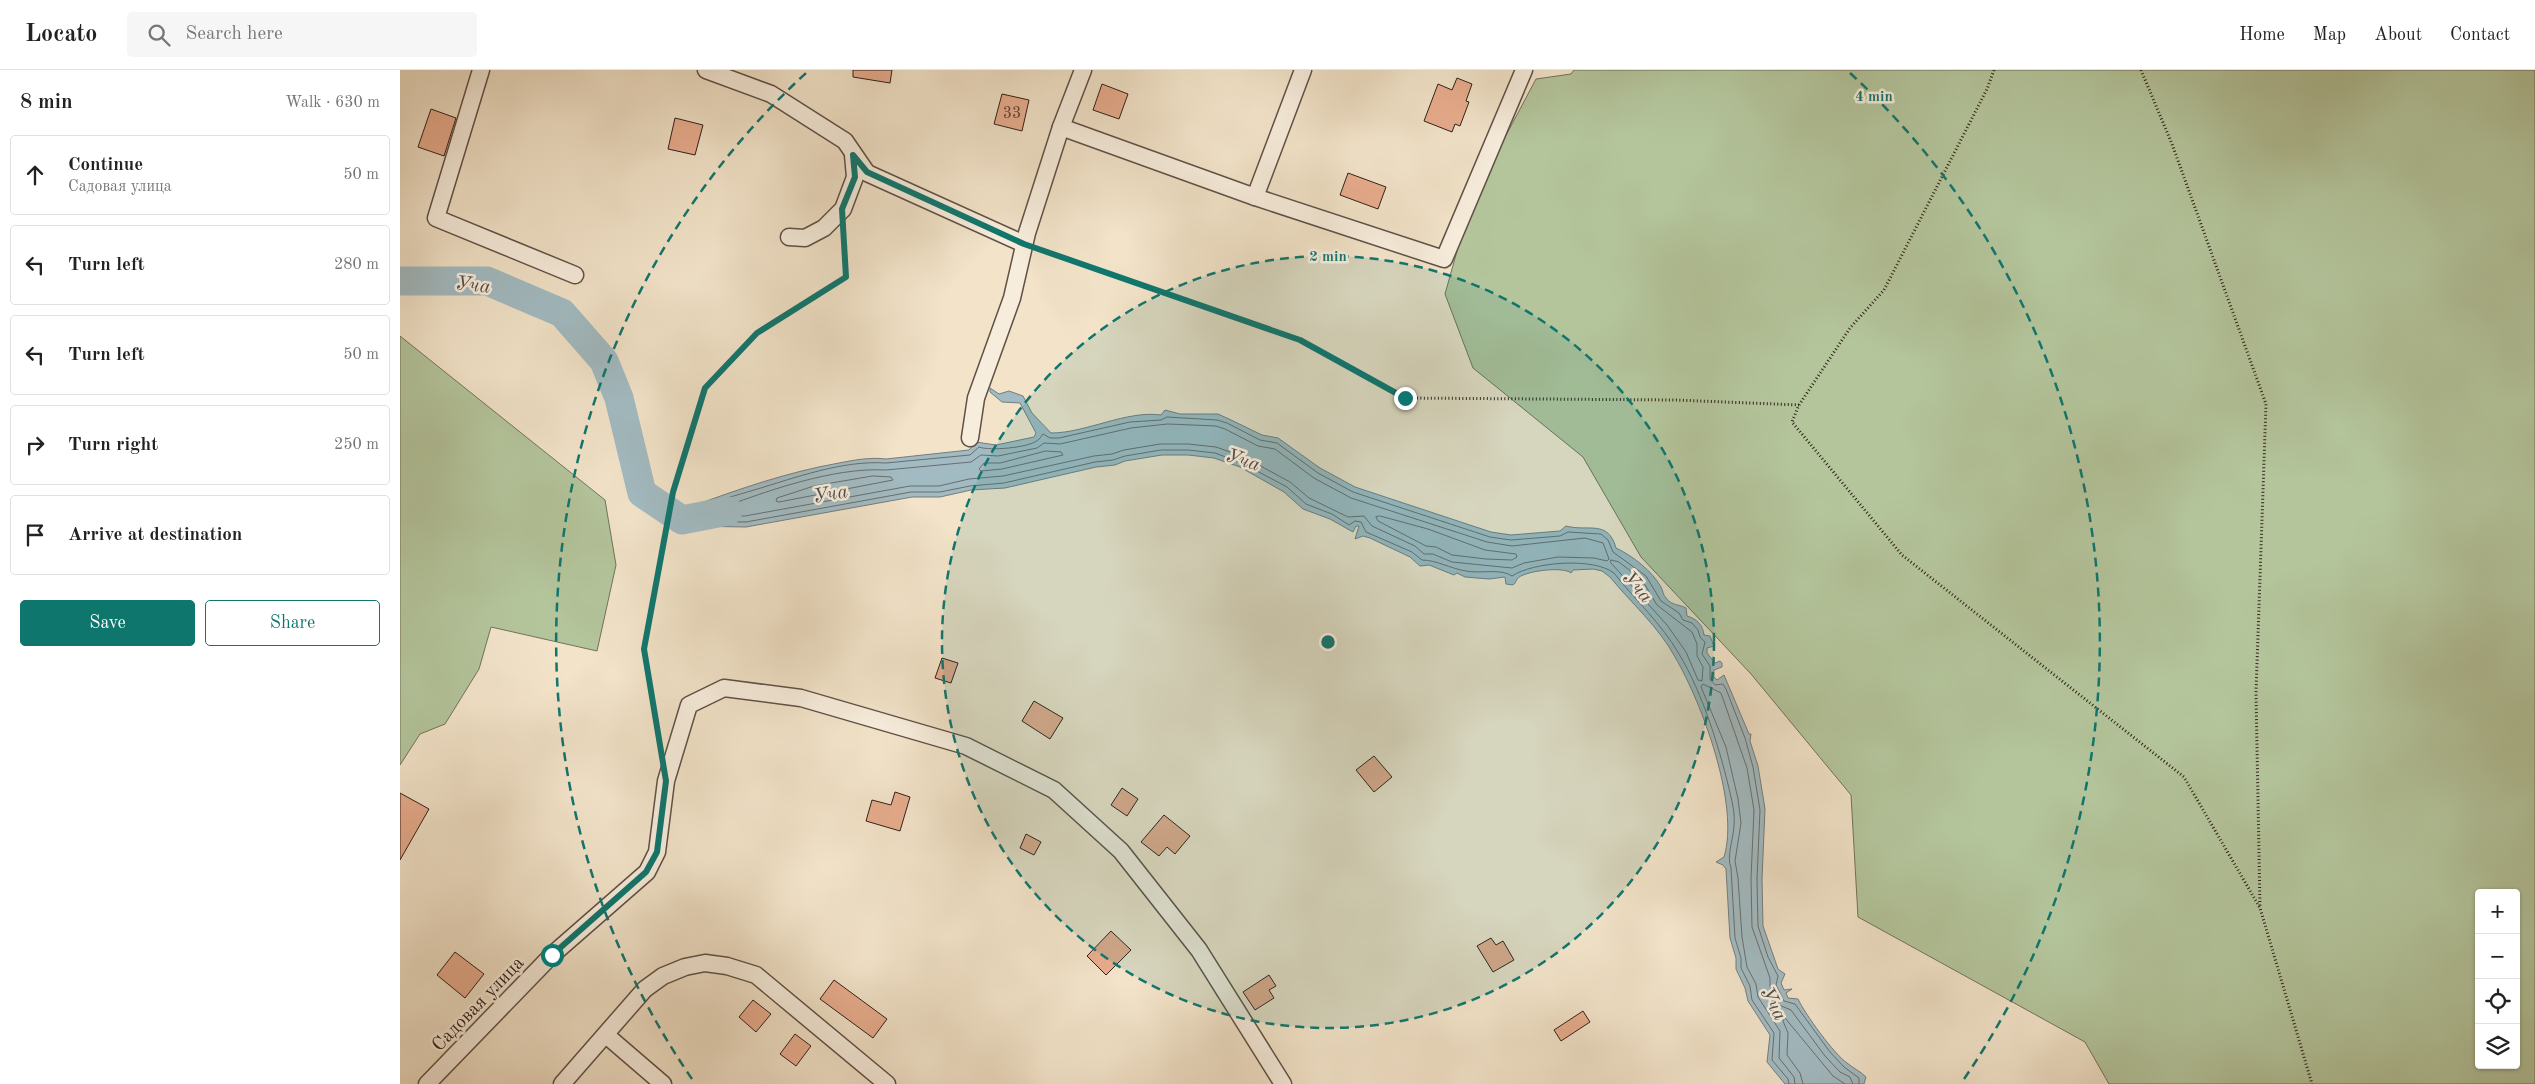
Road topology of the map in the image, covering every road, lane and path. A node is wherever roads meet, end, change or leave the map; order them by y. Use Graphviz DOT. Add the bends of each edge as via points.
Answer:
graph roads {
  1 [pos="481,70"];
  2 [pos="706,70"];
  3 [pos="1083,70"];
  4 [pos="1303,70"];
  5 [pos="1524,70"];
  6 [pos="1994,70"];
  7 [pos="2141,70"];
  8 [pos="1061,127"];
  9 [pos="853,155"];
  10 [pos="1256,197"];
  11 [pos="842,209"];
  12 [pos="789,237"];
  13 [pos="1024,244"];
  14 [pos="576,275"];
  15 [pos="1799,404"];
  16 [pos="970,438"];
  17 [pos="662,753"];
  18 [pos="2260,908"];
  19 [pos="606,1035"];
  20 [pos="427,1084"];
  21 [pos="562,1084"];
  22 [pos="663,1084"];
  23 [pos="887,1084"];
  24 [pos="1283,1084"];
  25 [pos="2312,1084"];
  1 -- 14 [label="street" via="436,218"];
  2 -- 9 [label="street" via="771,94 845,141"];
  3 -- 8 [label="street"];
  4 -- 10 [label="street"];
  5 -- 10 [label="street" via="1444,259"];
  6 -- 15 [label="path" via="1884,290 1850,328"];
  7 -- 18 [label="path" via="2172,144 2266,404 2256,694"];
  8 -- 10 [label="street"];
  8 -- 13 [label="street"];
  9 -- 11 [label="street" via="855,177"];
  9 -- 13 [label="street" via="867,172"];
  11 -- 12 [label="street" via="824,228 805,238"];
  11 -- 17 [label="path" via="846,277 757,333 705,388 673,492 644,649"];
  13 -- 15 [label="path" via="1300,340 1405,398"];
  13 -- 16 [label="street" via="1012,298 976,398"];
  15 -- 18 [label="path" via="1792,422 1902,555 2184,777"];
  18 -- 25 [label="path"];
  19 -- 21 [label="street"];
  19 -- 22 [label="street"];
  19 -- 23 [label="street" via="645,989 663,976 704,962 727,966 756,975"];
  20 -- 24 [label="street, Садовая улица" via="552,955 646,872 657,852 666,781 689,705 724,688 801,698 966,746 1054,790 1121,851 1199,950"];
}
